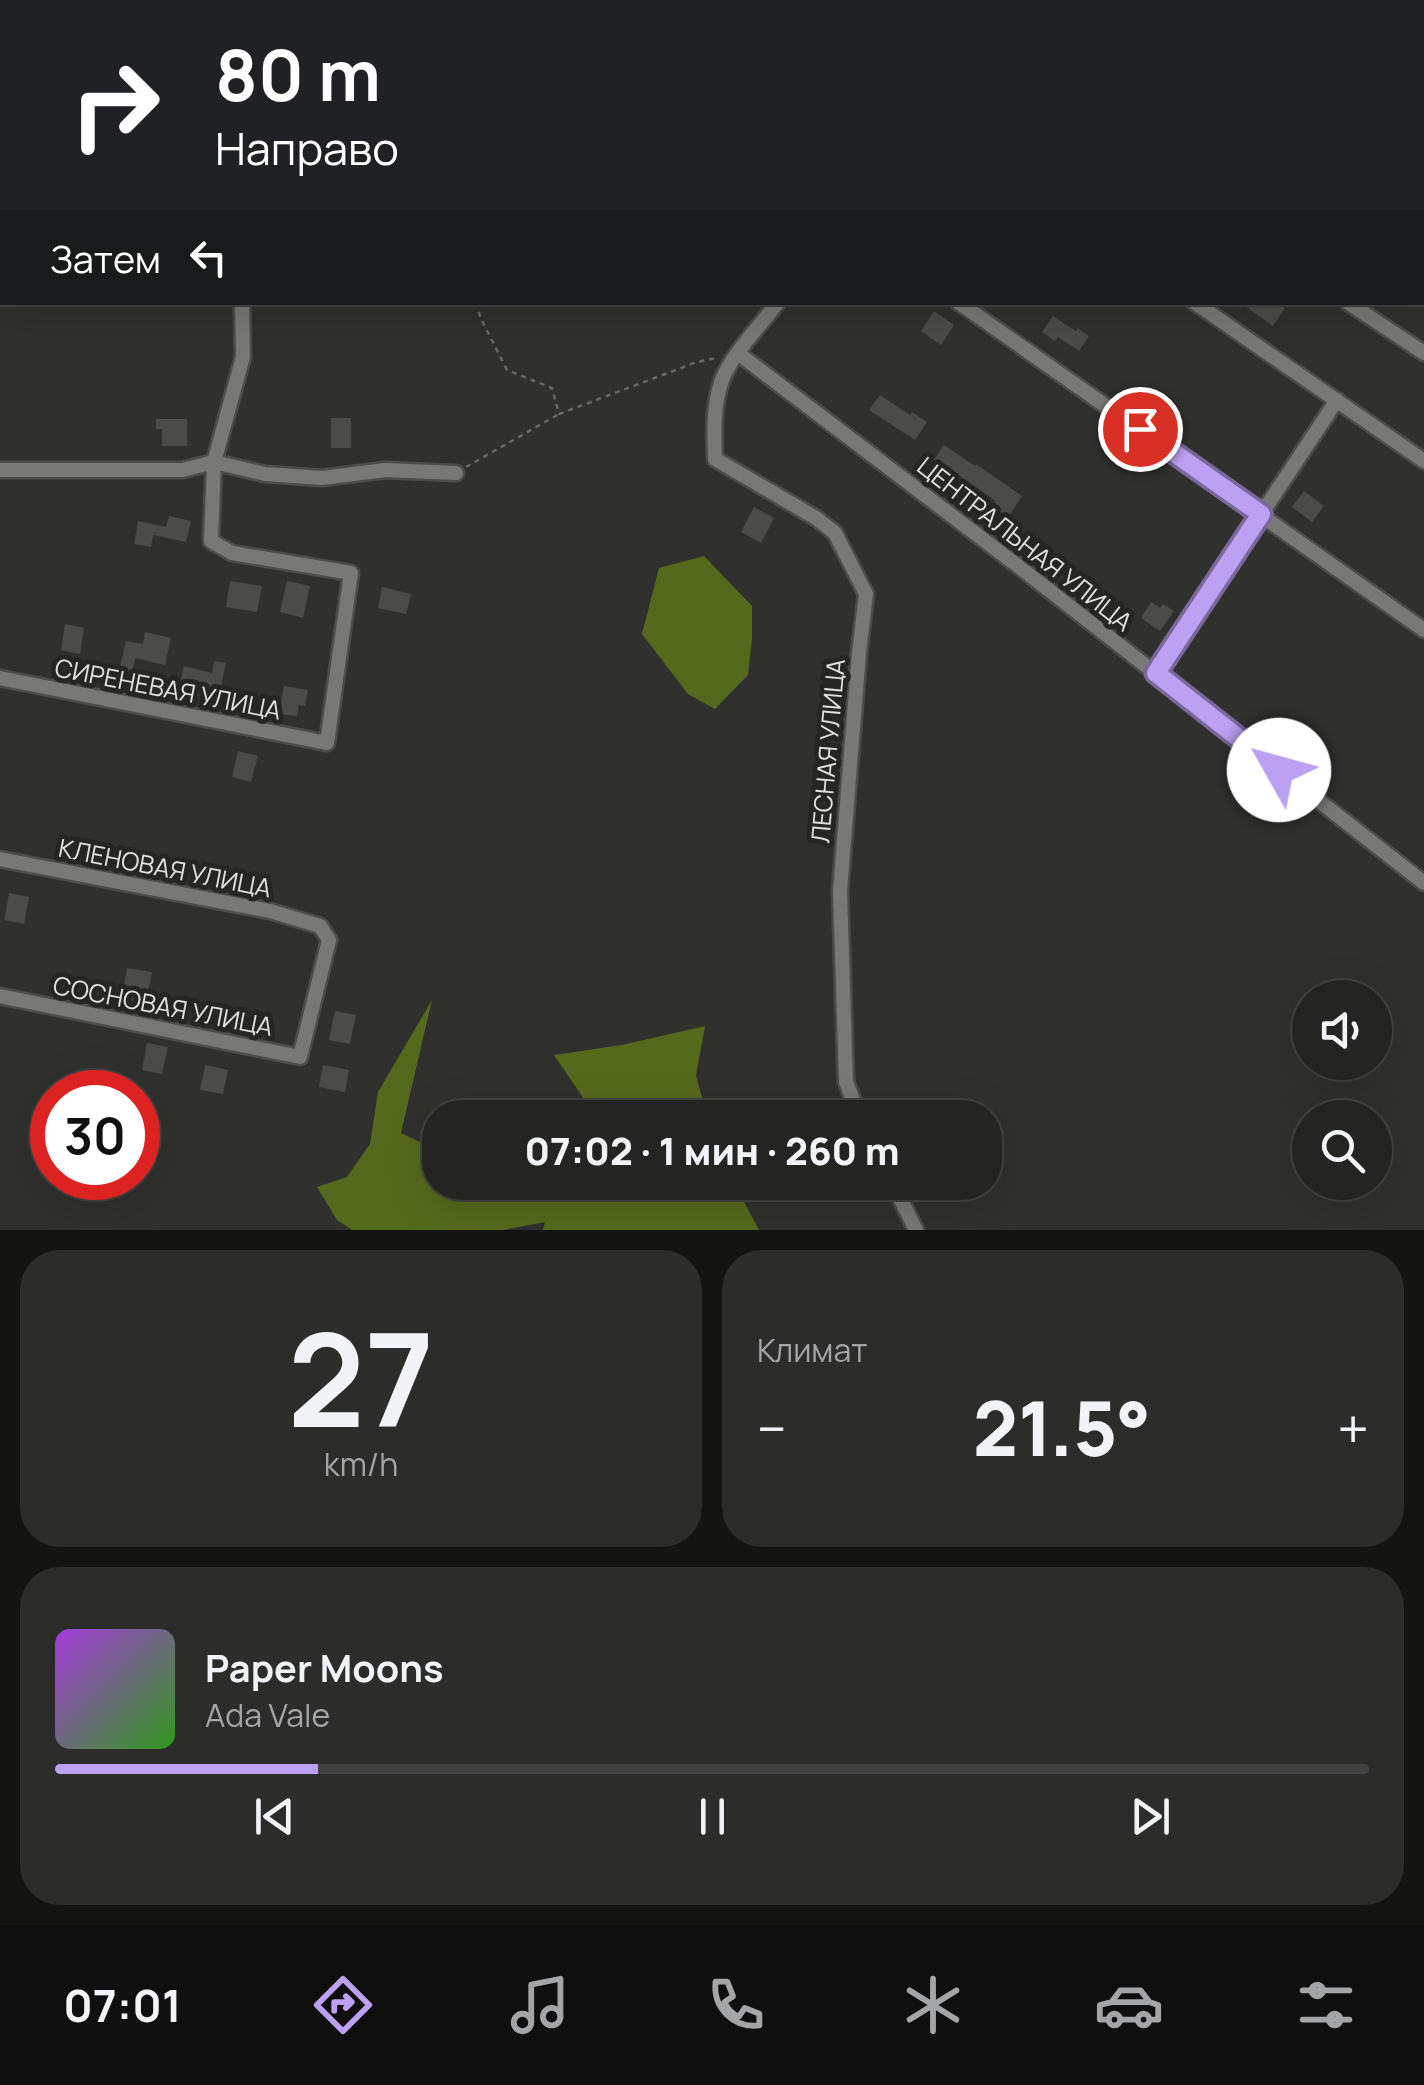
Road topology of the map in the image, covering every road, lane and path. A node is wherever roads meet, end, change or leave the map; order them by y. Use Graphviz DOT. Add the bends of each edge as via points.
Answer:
graph roads {
  1 [pos="242,305"];
  2 [pos="478,305"];
  3 [pos="776,305"];
  4 [pos="962,305"];
  5 [pos="1198,305"];
  6 [pos="1352,305"];
  7 [pos="1424,352"];
  8 [pos="738,354"];
  9 [pos="1337,400"];
  10 [pos="558,414"];
  11 [pos="1424,460"];
  12 [pos="214,462"];
  13 [pos="0,470"];
  14 [pos="456,472"];
  15 [pos="1261,514"];
  16 [pos="1424,630"];
  17 [pos="1156,673"];
  18 [pos="0,678"];
  19 [pos="0,859"];
  20 [pos="1424,884"];
  21 [pos="320,926"];
  22 [pos="0,996"];
  23 [pos="853,1100"];
  24 [pos="901,1200"];
  25 [pos="916,1230"];
  1 -- 12 [label="street" via="242,357"];
  2 -- 10 [label="path" via="506,370 552,388"];
  3 -- 8 [label="street"];
  4 -- 15 [label="street"];
  5 -- 9 [label="street"];
  6 -- 7 [label="street"];
  8 -- 10 [label="path" via="697,362"];
  8 -- 17 [label="street, ЦЕНТРАЛЬНАЯ УЛИЦА"];
  8 -- 23 [label="street, ЛЕСНАЯ УЛИЦА" via="723,379 715,459 835,534 866,594 840,891 846,1082"];
  9 -- 11 [label="street"];
  9 -- 15 [label="street"];
  10 -- 14 [label="path"];
  12 -- 13 [label="street" via="182,470"];
  12 -- 14 [label="street" via="322,478 384,470"];
  12 -- 18 [label="street, СИРЕНЕВАЯ УЛИЦА" via="211,541 232,554 351,573 326,743"];
  15 -- 16 [label="street"];
  15 -- 17 [label="street"];
  17 -- 20 [label="street, ЦЕНТРАЛЬНАЯ УЛИЦА"];
  19 -- 21 [label="street, КЛЕНОВАЯ УЛИЦА"];
  21 -- 22 [label="street, СОСНОВАЯ УЛИЦА" via="329,940 300,1057"];
  24 -- 25 [label="street"];
}
